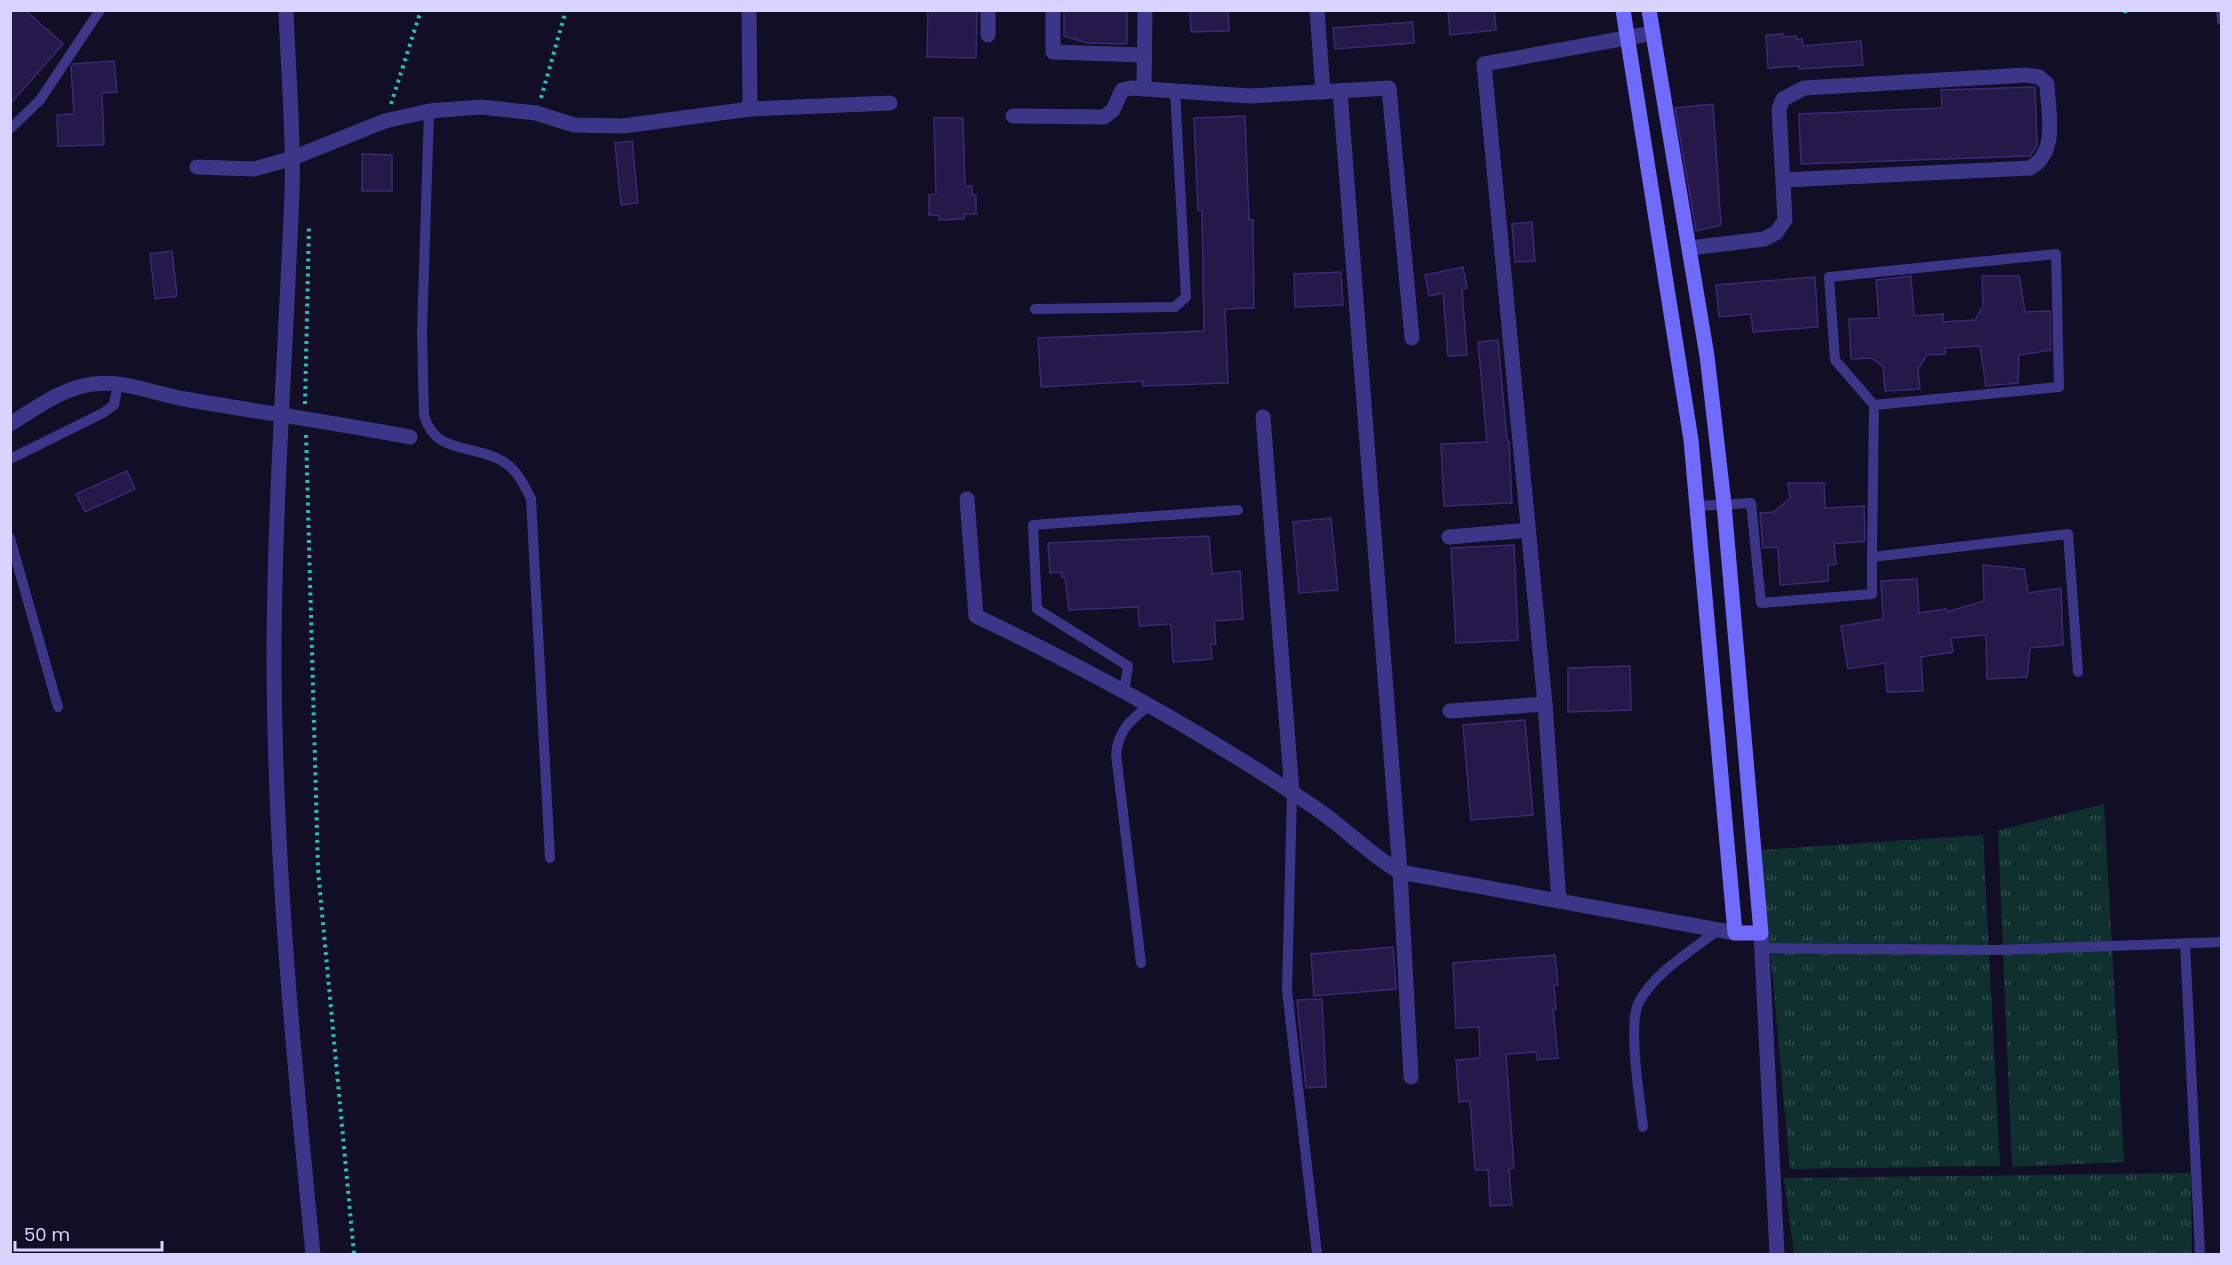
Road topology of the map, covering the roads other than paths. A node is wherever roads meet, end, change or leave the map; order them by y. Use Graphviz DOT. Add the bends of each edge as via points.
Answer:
graph roads {
  1 [pos="100,10"];
  2 [pos="286,10"];
  3 [pos="749,10"];
  4 [pos="988,10"];
  5 [pos="1053,10"];
  6 [pos="1145,10"];
  7 [pos="1317,10"];
  8 [pos="1623,10"];
  9 [pos="1649,10"];
  10 [pos="2220,10"];
  11 [pos="2222,21"];
  12 [pos="1653,33"];
  13 [pos="988,35"];
  14 [pos="1628,38"];
  15 [pos="1144,55"];
  16 [pos="1144,89"];
  17 [pos="1175,91"];
  18 [pos="1340,91"];
  19 [pos="1323,92"];
  20 [pos="890,103"];
  21 [pos="750,109"];
  22 [pos="429,111"];
  23 [pos="1013,116"];
  24 [pos="10,129"];
  25 [pos="290,159"];
  26 [pos="197,167"];
  27 [pos="1783,180"];
  28 [pos="1690,248"];
  29 [pos="1035,309"];
  30 [pos="1412,338"];
  31 [pos="118,383"];
  32 [pos="1874,405"];
  33 [pos="281,413"];
  34 [pos="1263,417"];
  35 [pos="10,424"];
  36 [pos="410,437"];
  37 [pos="10,459"];
  38 [pos="967,499"];
  39 [pos="1724,504"];
  40 [pos="1697,506"];
  41 [pos="1238,510"];
  42 [pos="1528,530"];
  43 [pos="1449,537"];
  44 [pos="10,538"];
  45 [pos="1872,557"];
  46 [pos="2078,672"];
  47 [pos="1124,692"];
  48 [pos="1545,704"];
  49 [pos="1148,706"];
  50 [pos="58,707"];
  51 [pos="1450,711"];
  52 [pos="1292,793"];
  53 [pos="550,858"];
  54 [pos="1400,872"];
  55 [pos="1559,901"];
  56 [pos="1719,929"];
  57 [pos="1735,933"];
  58 [pos="1762,941"];
  59 [pos="2222,942"];
  60 [pos="2185,943"];
  61 [pos="1141,963"];
  62 [pos="1411,1077"];
  63 [pos="1643,1127"];
  64 [pos="314,1254"];
  65 [pos="1317,1254"];
  66 [pos="1777,1254"];
  67 [pos="2200,1254"];
  1 -- 24 [label="lane" via="40,100"];
  2 -- 25 [label="street"];
  3 -- 21 [label="street"];
  4 -- 13 [label="street"];
  5 -- 15 [label="street" via="1053,52"];
  6 -- 15 [label="street"];
  7 -- 19 [label="street"];
  8 -- 14 [label="street"];
  9 -- 12 [label="street"];
  10 -- 11 [label="lane"];
  12 -- 14 [label="street"];
  12 -- 28 [label="street"];
  14 -- 40 [label="street" via="1691,440"];
  14 -- 42 [label="street" via="1484,64"];
  15 -- 16 [label="street"];
  16 -- 17 [label="street"];
  16 -- 23 [label="street" via="1122,90 1113,110 1104,117"];
  17 -- 19 [label="street" via="1250,96"];
  17 -- 29 [label="lane" via="1186,297 1175,307"];
  18 -- 19 [label="street"];
  18 -- 30 [label="street" via="1389,88"];
  18 -- 54 [label="street"];
  20 -- 21 [label="street"];
  21 -- 22 [label="street" via="623,126 574,125 537,113 481,107"];
  22 -- 25 [label="street" via="385,121"];
  22 -- 53 [label="lane" via="422,332 424,415 427,426 440,442 503,462 520,477 531,499"];
  25 -- 26 [label="street" via="254,170"];
  25 -- 33 [label="street" via="292,190"];
  27 -- 27 [label="street" via="1779,109 1783,99 1804,88 2026,75 2039,77 2047,84 2049,146 2041,162 2030,168"];
  27 -- 28 [label="street" via="1785,220 1776,233 1764,239"];
  28 -- 39 [label="street"];
  31 -- 33 [label="street" via="184,399"];
  31 -- 35 [label="street" via="66,391"];
  31 -- 37 [label="lane" via="114,405 103,414"];
  32 -- 32 [label="lane" via="2059,387 2056,254 1829,276 1835,360"];
  32 -- 45 [label="lane"];
  33 -- 36 [label="street"];
  33 -- 64 [label="street" via="274,648 277,801 288,983"];
  34 -- 52 [label="street"];
  38 -- 47 [label="street" via="976,616"];
  39 -- 40 [label="lane"];
  39 -- 45 [label="lane" via="1751,503 1761,603 1872,594"];
  39 -- 58 [label="street"];
  40 -- 57 [label="street"];
  41 -- 47 [label="lane" via="1033,525 1037,609 1128,666"];
  42 -- 43 [label="street"];
  42 -- 48 [label="street"];
  44 -- 50 [label="lane"];
  45 -- 46 [label="lane" via="2068,534"];
  47 -- 49 [label="street"];
  48 -- 51 [label="street"];
  48 -- 55 [label="street"];
  49 -- 52 [label="street"];
  49 -- 61 [label="lane" via="1123,727 1116,754"];
  52 -- 54 [label="street" via="1319,810 1374,857"];
  52 -- 65 [label="lane" via="1287,990"];
  54 -- 55 [label="street"];
  54 -- 62 [label="street"];
  55 -- 56 [label="street"];
  56 -- 57 [label="street"];
  56 -- 63 [label="lane" via="1656,980 1638,1005 1635,1040"];
  57 -- 58 [label="street"];
  58 -- 60 [label="lane" via="1996,950"];
  58 -- 66 [label="street"];
  59 -- 60 [label="lane"];
  60 -- 67 [label="lane"];
}
